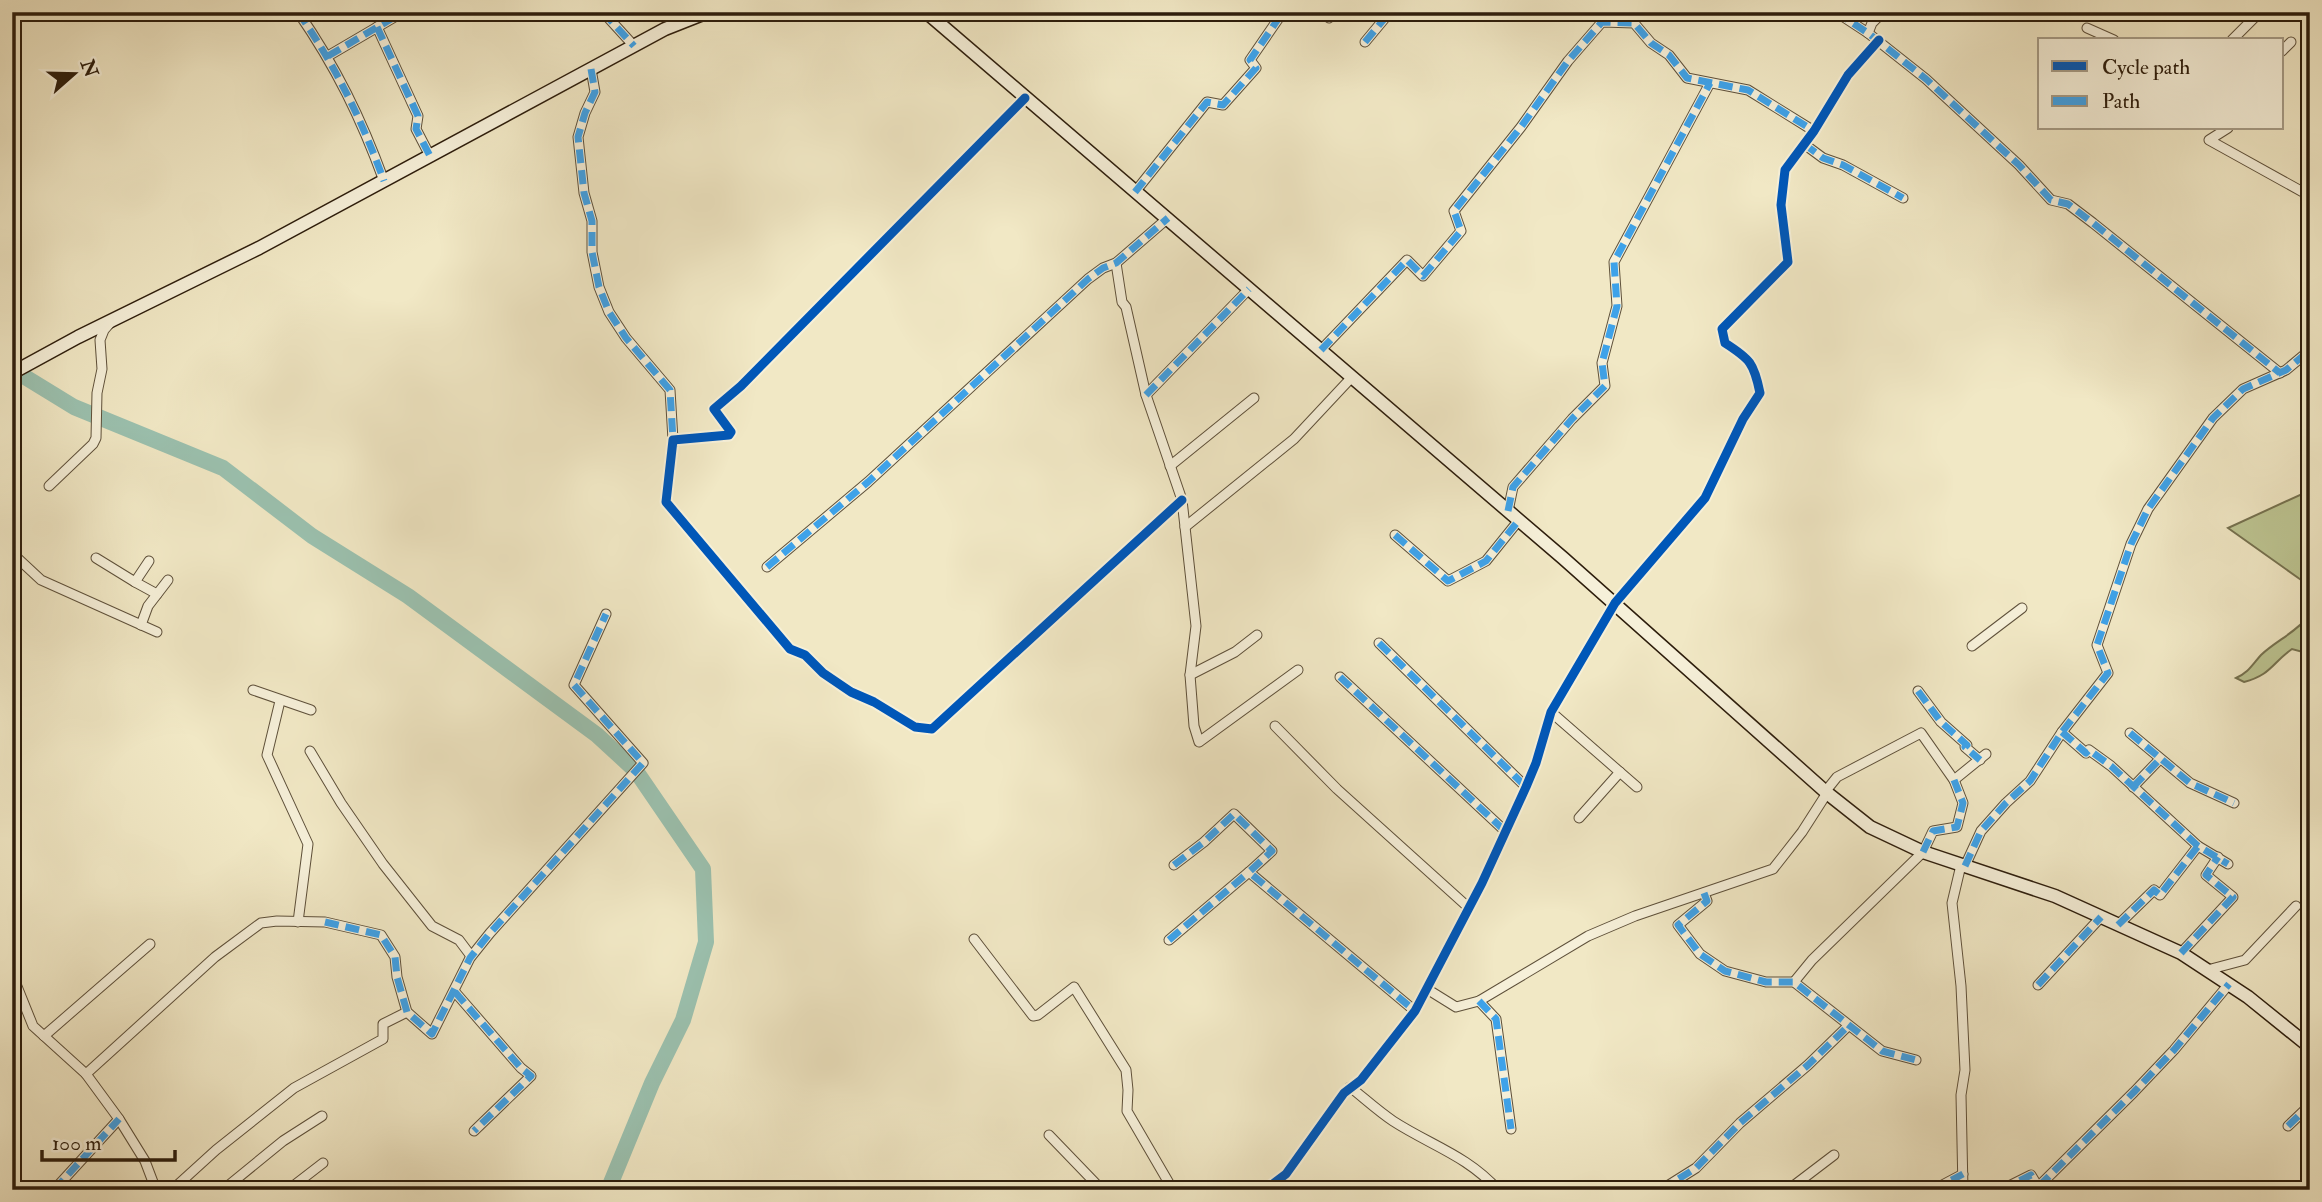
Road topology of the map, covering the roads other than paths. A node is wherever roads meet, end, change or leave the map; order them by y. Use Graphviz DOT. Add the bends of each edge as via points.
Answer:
graph roads {
  1 [pos="298,12"];
  2 [pos="403,12"];
  3 [pos="603,12"];
  4 [pos="708,12"];
  5 [pos="926,12"];
  6 [pos="1283,12"];
  7 [pos="1390,12"];
  8 [pos="1836,12"];
  9 [pos="1883,12"];
  10 [pos="2255,18"];
  11 [pos="377,27"];
  12 [pos="2087,28"];
  13 [pos="1868,33"];
  14 [pos="2110,38"];
  15 [pos="2234,38"];
  16 [pos="1878,40"];
  17 [pos="2291,42"];
  18 [pos="1365,43"];
  19 [pos="634,46"];
  20 [pos="2284,49"];
  21 [pos="328,56"];
  22 [pos="591,69"];
  23 [pos="1710,83"];
  24 [pos="1025,97"];
  25 [pos="2225,130"];
  26 [pos="1814,131"];
  27 [pos="1804,144"];
  28 [pos="430,156"];
  29 [pos="384,181"];
  30 [pos="1135,192"];
  31 [pos="2310,196"];
  32 [pos="1903,198"];
  33 [pos="1168,218"];
  34 [pos="1116,263"];
  35 [pos="1249,289"];
  36 [pos="113,320"];
  37 [pos="1321,350"];
  38 [pos="2310,350"];
  39 [pos="12,373"];
  40 [pos="2280,373"];
  41 [pos="1352,377"];
  42 [pos="1146,395"];
  43 [pos="1254,398"];
  44 [pos="673,440"];
  45 [pos="1170,466"];
  46 [pos="48,486"];
  47 [pos="1182,500"];
  48 [pos="1508,511"];
  49 [pos="1519,520"];
  50 [pos="1185,527"];
  51 [pos="1395,535"];
  52 [pos="12,553"];
  53 [pos="96,558"];
  54 [pos="149,561"];
  55 [pos="767,567"];
  56 [pos="168,580"];
  57 [pos="135,582"];
  58 [pos="158,594"];
  59 [pos="1615,603"];
  60 [pos="2022,608"];
  61 [pos="606,614"];
  62 [pos="141,625"];
  63 [pos="157,632"];
  64 [pos="1257,635"];
  65 [pos="1379,643"];
  66 [pos="1972,646"];
  67 [pos="1298,670"];
  68 [pos="1189,675"];
  69 [pos="1340,677"];
  70 [pos="253,690"];
  71 [pos="1918,691"];
  72 [pos="280,701"];
  73 [pos="311,710"];
  74 [pos="1551,712"];
  75 [pos="1275,726"];
  76 [pos="2062,733"];
  77 [pos="2130,733"];
  78 [pos="310,751"];
  79 [pos="2160,759"];
  80 [pos="1620,772"];
  81 [pos="1954,780"];
  82 [pos="1525,787"];
  83 [pos="1637,787"];
  84 [pos="2133,787"];
  85 [pos="1826,792"];
  86 [pos="2234,803"];
  87 [pos="1579,818"];
  88 [pos="1505,831"];
  89 [pos="2198,846"];
  90 [pos="1923,852"];
  91 [pos="2218,858"];
  92 [pos="2228,864"];
  93 [pos="1174,865"];
  94 [pos="1963,865"];
  95 [pos="1249,872"];
  96 [pos="1704,893"];
  97 [pos="2295,906"];
  98 [pos="1469,908"];
  99 [pos="2101,917"];
  100 [pos="298,922"];
  101 [pos="2118,925"];
  102 [pos="974,939"];
  103 [pos="1169,940"];
  104 [pos="150,944"];
  105 [pos="2181,953"];
  106 [pos="471,956"];
  107 [pos="2211,969"];
  108 [pos="12,974"];
  109 [pos="1794,982"];
  110 [pos="2229,984"];
  111 [pos="2038,985"];
  112 [pos="1427,989"];
  113 [pos="455,992"];
  114 [pos="1479,1002"];
  115 [pos="1415,1011"];
  116 [pos="407,1012"];
  117 [pos="1848,1026"];
  118 [pos="44,1036"];
  119 [pos="2310,1047"];
  120 [pos="1916,1060"];
  121 [pos="86,1074"];
  122 [pos="1350,1087"];
  123 [pos="2310,1105"];
  124 [pos="322,1116"];
  125 [pos="119,1119"];
  126 [pos="2288,1126"];
  127 [pos="1511,1129"];
  128 [pos="474,1131"];
  129 [pos="1049,1135"];
  130 [pos="1835,1155"];
  131 [pos="323,1163"];
  132 [pos="1963,1174"];
  133 [pos="2040,1188"];
  134 [pos="54,1190"];
  135 [pos="156,1190"];
  136 [pos="172,1190"];
  137 [pos="223,1190"];
  138 [pos="288,1190"];
  139 [pos="1102,1190"];
  140 [pos="1173,1190"];
  141 [pos="1265,1190"];
  142 [pos="1498,1190"];
  143 [pos="1661,1190"];
  144 [pos="1788,1190"];
  145 [pos="1933,1190"];
  146 [pos="1963,1190"];
  147 [pos="2001,1190"];
  1 -- 21 [label="street"];
  2 -- 11 [label="street"];
  3 -- 19 [label="street"];
  4 -- 19 [label="main road"];
  5 -- 24 [label="main road"];
  6 -- 30 [label="street" via="1250,60 1256,68 1223,105 1207,102"];
  7 -- 18 [label="street"];
  8 -- 13 [label="street"];
  9 -- 13 [label="street"];
  10 -- 15 [label="street"];
  11 -- 21 [label="street"];
  11 -- 28 [label="street" via="418,116 416,129"];
  12 -- 14 [label="street"];
  13 -- 16 [label="street"];
  16 -- 26 [label="street" via="1848,75"];
  16 -- 40 [label="street" via="2019,165 2051,200 2068,204"];
  17 -- 20 [label="street"];
  19 -- 22 [label="main road"];
  21 -- 29 [label="street"];
  22 -- 28 [label="main road"];
  22 -- 44 [label="street" via="595,92 578,137 599,287 626,338 670,390"];
  23 -- 26 [label="street" via="1748,90"];
  23 -- 37 [label="street" via="1687,78 1634,23 1602,22 1454,211 1461,231 1423,276 1407,260"];
  23 -- 48 [label="street" via="1614,262 1617,306 1602,363 1605,386 1513,487"];
  24 -- 30 [label="main road"];
  24 -- 44 [label="street" via="714,409 730,427 729,435"];
  25 -- 31 [label="street" via="2209,140 2236,159"];
  26 -- 27 [label="street"];
  27 -- 32 [label="street" via="1823,159"];
  27 -- 59 [label="street" via="1785,170 1782,205 1788,262 1722,329 1725,344 1748,358 1760,393 1742,419 1705,498"];
  28 -- 29 [label="main road"];
  29 -- 36 [label="main road"];
  30 -- 33 [label="main road"];
  33 -- 34 [label="street"];
  33 -- 35 [label="main road"];
  34 -- 42 [label="street"];
  34 -- 55 [label="street" via="1088,279 868,482"];
  35 -- 37 [label="main road"];
  35 -- 42 [label="street"];
  36 -- 39 [label="main road"];
  36 -- 46 [label="street" via="100,340 102,369 93,444"];
  37 -- 41 [label="main road"];
  38 -- 40 [label="street"];
  40 -- 76 [label="street" via="2243,389 2213,418 2148,509 2127,554 2097,645 2108,673"];
  41 -- 48 [label="main road"];
  41 -- 50 [label="street" via="1294,439"];
  42 -- 45 [label="street"];
  43 -- 45 [label="street"];
  44 -- 47 [label="street" via="666,502 733,582 790,649 805,655 851,692 915,727 932,729"];
  45 -- 47 [label="street"];
  47 -- 50 [label="street"];
  48 -- 49 [label="main road"];
  49 -- 51 [label="street" via="1486,561 1448,581"];
  49 -- 59 [label="main road"];
  50 -- 68 [label="street" via="1196,626"];
  52 -- 62 [label="street" via="41,580"];
  53 -- 57 [label="street"];
  54 -- 57 [label="street"];
  56 -- 58 [label="street"];
  57 -- 58 [label="street"];
  58 -- 62 [label="street"];
  59 -- 74 [label="street"];
  59 -- 85 [label="main road"];
  60 -- 66 [label="street"];
  61 -- 106 [label="street" via="574,685 643,763"];
  62 -- 63 [label="street"];
  64 -- 68 [label="street"];
  65 -- 82 [label="street"];
  67 -- 68 [label="street" via="1199,742"];
  69 -- 88 [label="street"];
  70 -- 72 [label="street"];
  71 -- 81 [label="street" via="1965,747 1983,757"];
  72 -- 73 [label="street"];
  72 -- 100 [label="street" via="267,755 308,844"];
  74 -- 80 [label="street"];
  74 -- 82 [label="street"];
  75 -- 98 [label="street"];
  76 -- 84 [label="street"];
  76 -- 94 [label="street" via="2030,781 1981,831"];
  77 -- 79 [label="street"];
  78 -- 106 [label="street" via="355,824 432,926 459,940"];
  79 -- 84 [label="street"];
  79 -- 86 [label="street" via="2190,783"];
  80 -- 83 [label="street"];
  80 -- 87 [label="street"];
  81 -- 85 [label="street" via="1921,733 1837,778"];
  81 -- 90 [label="street" via="1963,803 1957,827 1933,831"];
  82 -- 88 [label="street"];
  84 -- 89 [label="street"];
  85 -- 90 [label="main road" via="1870,827"];
  85 -- 96 [label="street" via="1773,869"];
  88 -- 98 [label="street"];
  89 -- 91 [label="street"];
  89 -- 101 [label="street" via="2160,895 2154,890"];
  90 -- 94 [label="main road"];
  90 -- 109 [label="street"];
  91 -- 92 [label="street"];
  91 -- 105 [label="street" via="2206,875 2233,897"];
  93 -- 95 [label="street" via="1234,814 1272,851"];
  94 -- 99 [label="main road"];
  94 -- 132 [label="street" via="1952,903 1965,1070 1961,1095"];
  95 -- 103 [label="street"];
  95 -- 115 [label="street"];
  96 -- 109 [label="street" via="1707,901 1678,925 1700,954 1725,971 1766,982"];
  96 -- 114 [label="street" via="1588,936"];
  97 -- 107 [label="street" via="2245,960"];
  98 -- 112 [label="street"];
  99 -- 101 [label="main road"];
  99 -- 111 [label="street"];
  100 -- 116 [label="street" via="325,922 381,935 395,957"];
  100 -- 121 [label="street" via="261,923 238,939"];
  101 -- 105 [label="main road"];
  102 -- 140 [label="street" via="1033,1016 1074,987 1126,1070 1127,1111"];
  104 -- 118 [label="street"];
  105 -- 110 [label="main road"];
  106 -- 113 [label="street"];
  108 -- 118 [label="street" via="33,1026"];
  109 -- 117 [label="street"];
  110 -- 119 [label="main road"];
  110 -- 133 [label="street" via="2174,1050"];
  112 -- 114 [label="street" via="1456,1007"];
  112 -- 115 [label="street"];
  113 -- 116 [label="street" via="432,1034"];
  113 -- 128 [label="street" via="531,1076"];
  114 -- 127 [label="street" via="1496,1019"];
  115 -- 122 [label="street" via="1361,1080"];
  116 -- 136 [label="street" via="383,1024 383,1039 294,1088"];
  117 -- 120 [label="street" via="1882,1051"];
  117 -- 143 [label="street" via="1696,1168"];
  118 -- 121 [label="street"];
  121 -- 125 [label="street"];
  122 -- 141 [label="street" via="1286,1174"];
  122 -- 142 [label="street" via="1393,1121 1483,1173"];
  123 -- 126 [label="street"];
  124 -- 137 [label="street"];
  125 -- 134 [label="street"];
  125 -- 135 [label="street" via="145,1161"];
  129 -- 139 [label="street"];
  130 -- 144 [label="street"];
  131 -- 138 [label="street"];
  132 -- 145 [label="street"];
  132 -- 146 [label="street"];
  133 -- 147 [label="street" via="2031,1175"];
}
